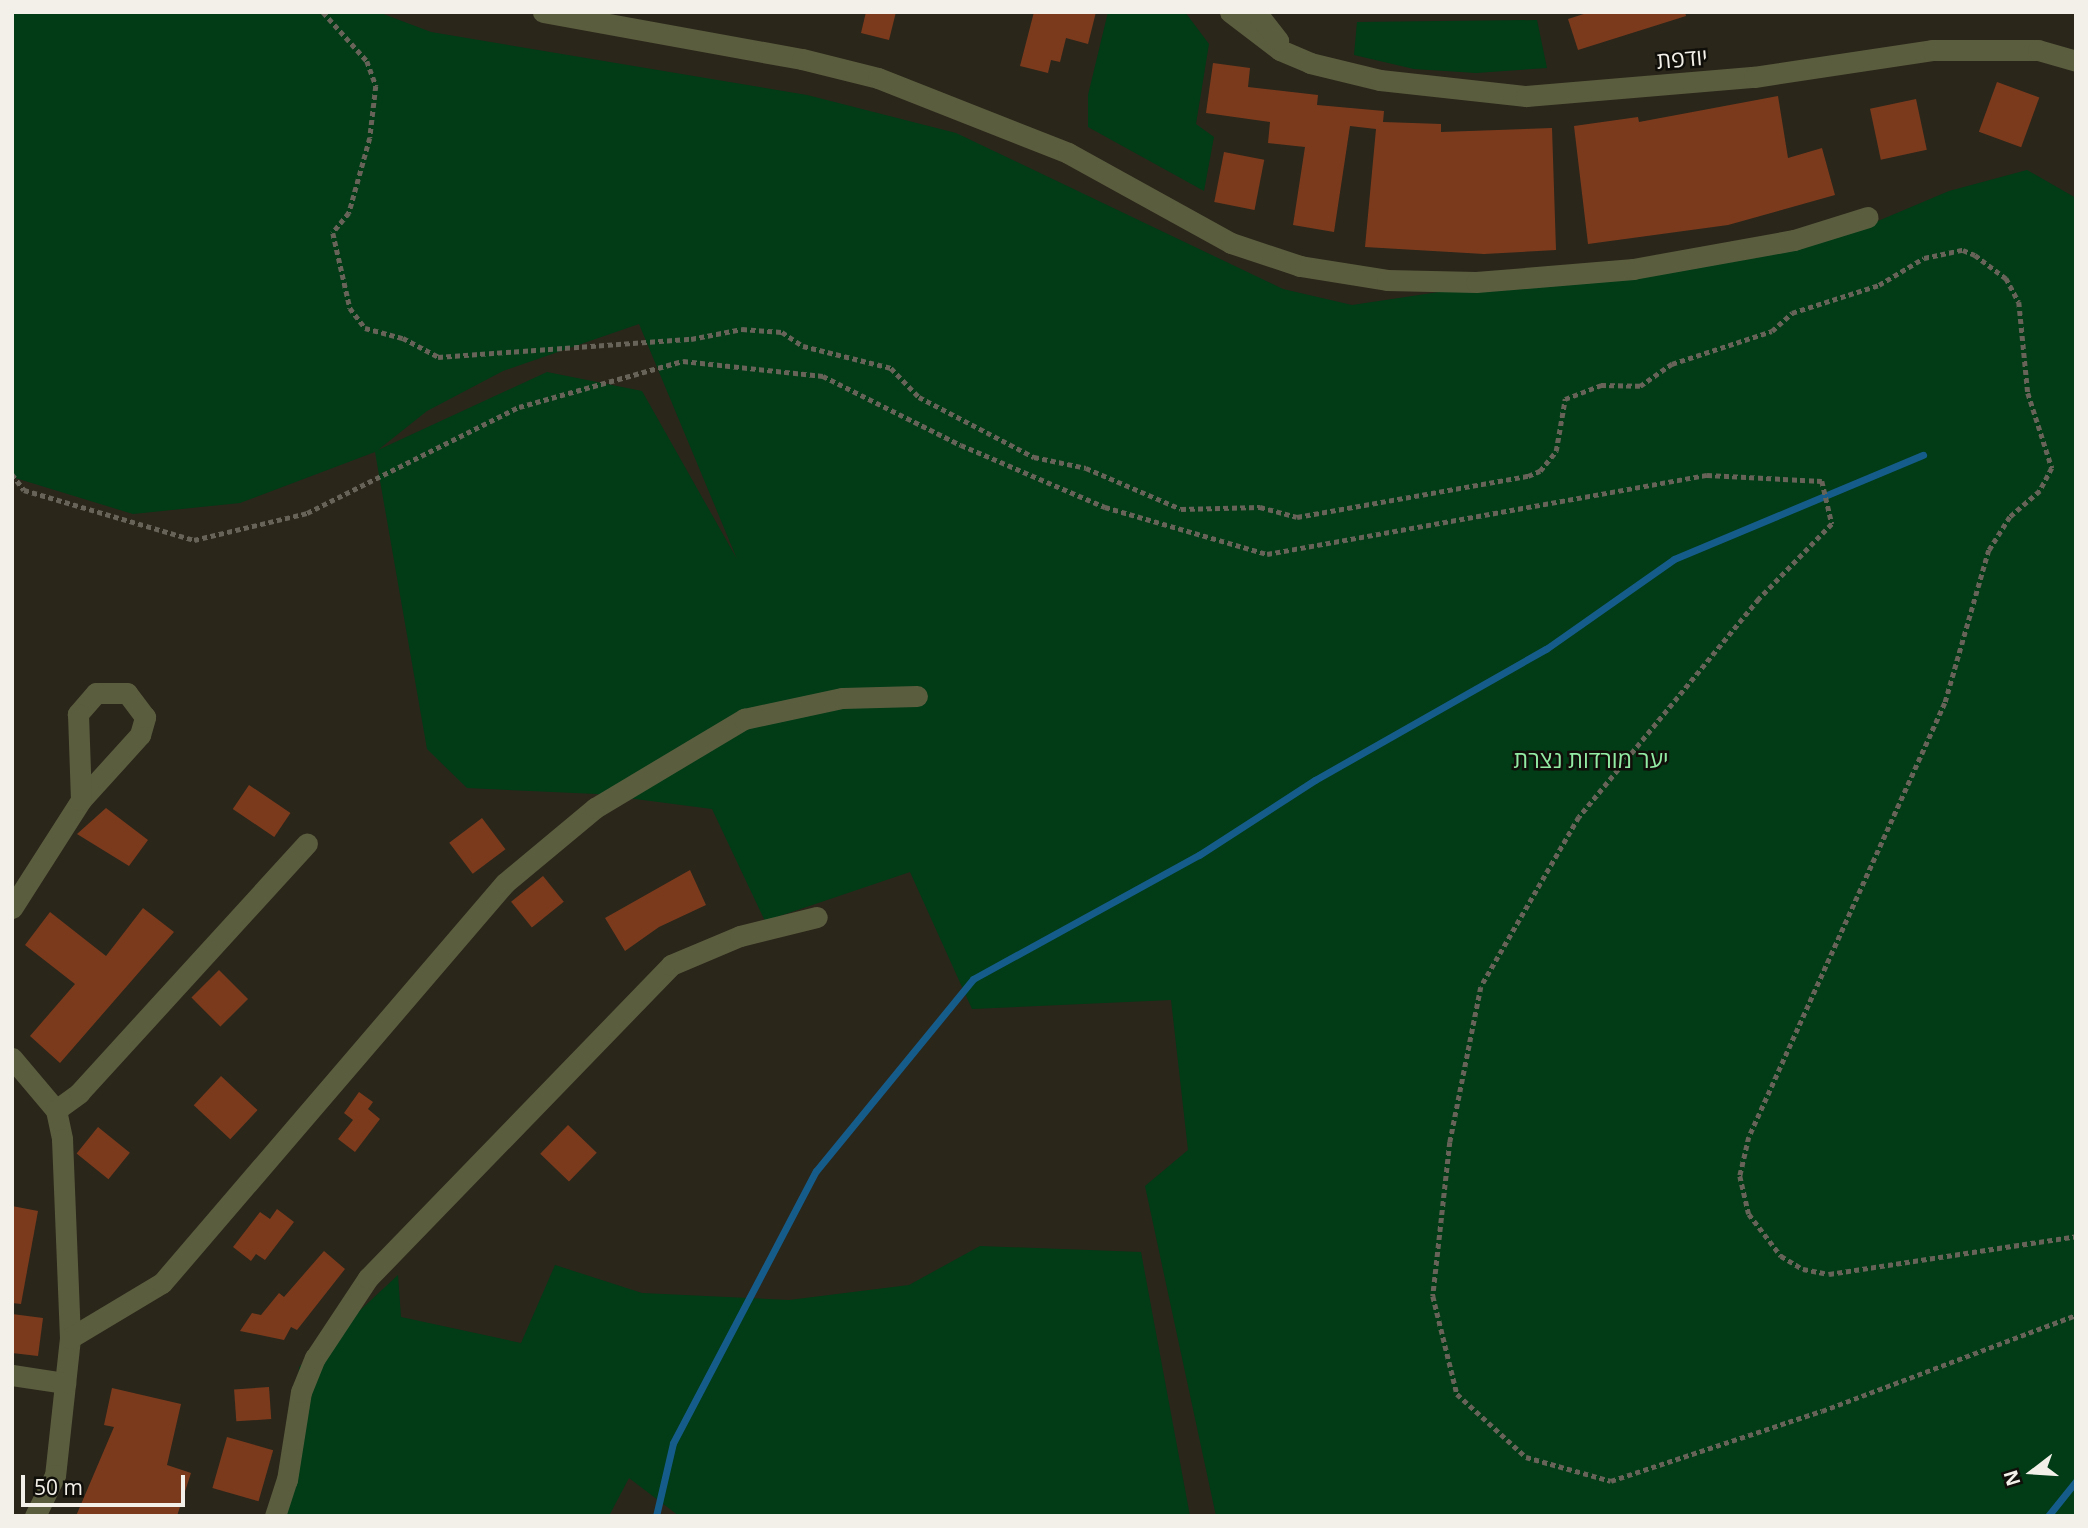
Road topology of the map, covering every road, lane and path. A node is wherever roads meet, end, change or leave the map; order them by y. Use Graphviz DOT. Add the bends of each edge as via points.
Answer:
graph roads {
  1 [pos="323,12"];
  2 [pos="543,12"];
  3 [pos="1230,12"];
  4 [pos="1256,12"];
  5 [pos="1294,57"];
  6 [pos="2076,61"];
  7 [pos="1868,217"];
  8 [pos="12,474"];
  9 [pos="917,696"];
  10 [pos="81,800"];
  11 [pos="307,843"];
  12 [pos="12,908"];
  13 [pos="817,917"];
  14 [pos="12,1058"];
  15 [pos="56,1110"];
  16 [pos="2076,1236"];
  17 [pos="2076,1315"];
  18 [pos="70,1338"];
  19 [pos="12,1375"];
  20 [pos="65,1383"];
  21 [pos="35,1516"];
  22 [pos="275,1516"];
  1 -- 16 [label="path" via="367,61 376,86 370,138 349,213 333,233 350,308 365,328 403,338 438,357 691,339 742,329 782,332 803,346 891,368 919,397 1034,457 1086,468 1181,509 1259,506 1297,517 1528,476 1540,471 1556,451 1564,399 1601,386 1640,386 1672,364 1772,331 1792,313 1880,285 1924,258 1963,250 1975,255 2006,278 2019,302 2028,393 2052,468 2040,491 2010,517 1989,550 1945,703 1749,1137 1740,1175 1749,1214 1781,1256 1804,1269 1829,1274"];
  2 -- 7 [label="street" via="802,59 878,78 1068,153 1231,243 1300,266 1362,276 1476,282 1633,269 1794,240"];
  3 -- 5 [label="street, יודפת"];
  4 -- 5 [label="street"];
  5 -- 6 [label="street, יודפת" via="1380,80 1526,96 1754,77 1932,50 2038,50"];
  8 -- 17 [label="path" via="24,490 194,540 307,513 519,407 683,361 823,376 961,445 1105,508 1267,554 1707,475 1822,481 1832,524 1759,599 1579,817 1481,987 1450,1142 1433,1296 1457,1394 1526,1458 1611,1481 1822,1411"];
  9 -- 18 [label="street" via="842,698 744,719 595,808 505,883 162,1283"];
  10 -- 10 [label="street" via="140,734 145,717 127,694 96,693 78,714"];
  10 -- 12 [label="street"];
  11 -- 15 [label="street" via="79,1093"];
  13 -- 22 [label="street" via="740,936 671,965 368,1278 315,1359 301,1392 287,1480"];
  14 -- 15 [label="street"];
  15 -- 18 [label="street" via="62,1139"];
  18 -- 20 [label="street"];
  19 -- 20 [label="street"];
  20 -- 21 [label="street" via="55,1475"];
}
